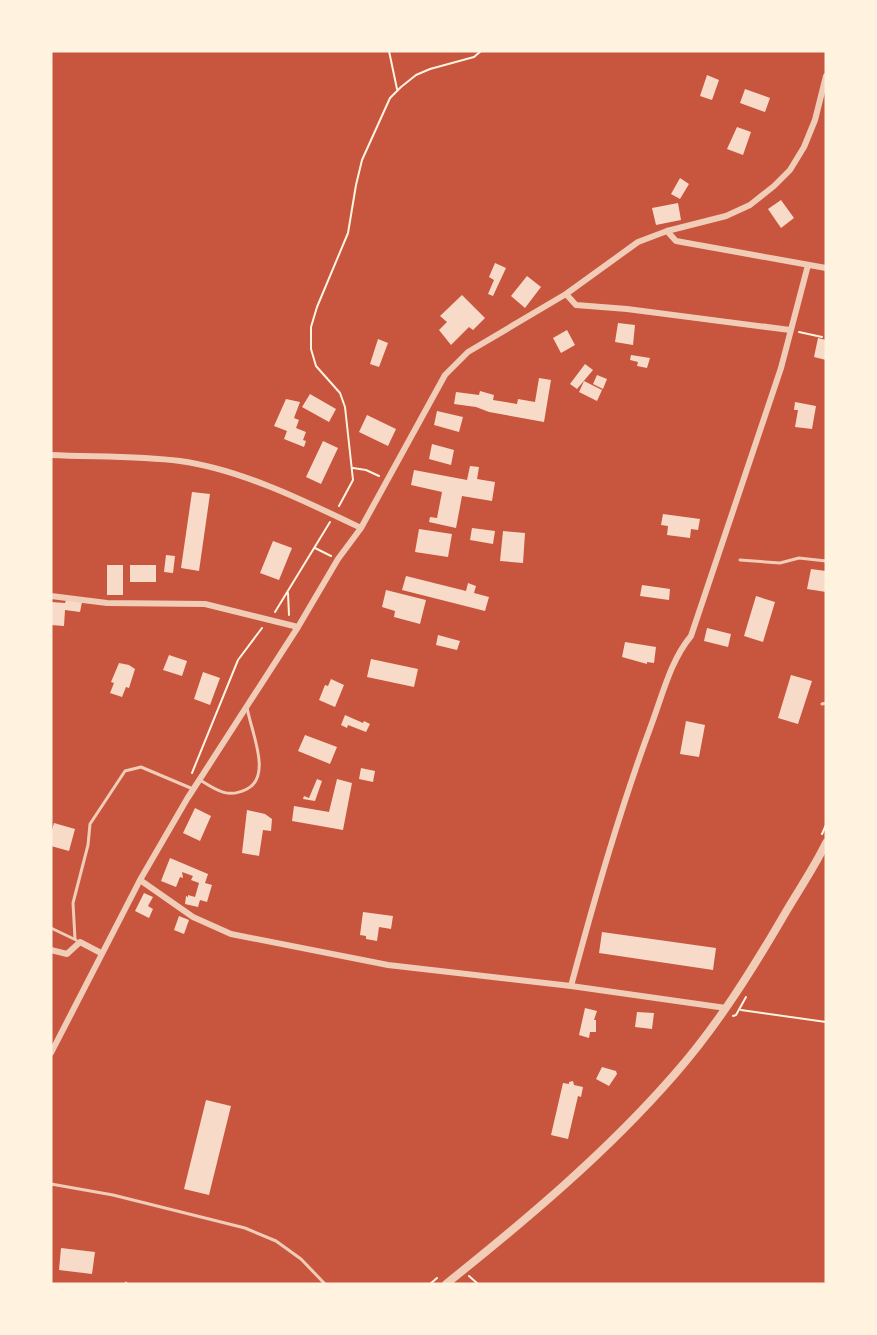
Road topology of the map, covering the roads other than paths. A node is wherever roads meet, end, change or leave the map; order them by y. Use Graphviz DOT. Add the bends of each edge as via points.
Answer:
graph roads {
  1 [pos="826,76"];
  2 [pos="667,231"];
  3 [pos="808,265"];
  4 [pos="826,268"];
  5 [pos="566,294"];
  6 [pos="790,330"];
  7 [pos="51,455"];
  8 [pos="361,528"];
  9 [pos="740,560"];
  10 [pos="826,561"];
  11 [pos="51,596"];
  12 [pos="298,627"];
  13 [pos="247,705"];
  14 [pos="199,779"];
  15 [pos="193,789"];
  16 [pos="826,843"];
  17 [pos="140,880"];
  18 [pos="51,928"];
  19 [pos="78,940"];
  20 [pos="51,950"];
  21 [pos="101,953"];
  22 [pos="571,986"];
  23 [pos="726,1008"];
  24 [pos="51,1053"];
  25 [pos="51,1184"];
  26 [pos="325,1284"];
  27 [pos="446,1284"];
  1 -- 2 [label="street" via="804,147 774,186 750,205 726,216"];
  2 -- 3 [label="street" via="675,241"];
  2 -- 5 [label="street" via="638,242"];
  3 -- 4 [label="street"];
  3 -- 6 [label="street"];
  5 -- 6 [label="street" via="576,305"];
  5 -- 8 [label="street" via="468,352 445,375"];
  6 -- 22 [label="street" via="781,368 691,636 678,651 637,765"];
  7 -- 8 [label="street" via="181,461 286,493"];
  8 -- 12 [label="street"];
  9 -- 10 [label="lane"];
  11 -- 12 [label="street" via="107,603 205,604"];
  12 -- 13 [label="street"];
  13 -- 14 [label="street"];
  13 -- 14 [label="lane" via="259,777 238,794 223,794"];
  14 -- 15 [label="street"];
  15 -- 17 [label="street"];
  15 -- 19 [label="lane" via="141,767 125,771 90,824 73,903"];
  16 -- 23 [label="street"];
  17 -- 21 [label="street"];
  17 -- 22 [label="street" via="193,917 231,934 388,965"];
  18 -- 19 [label="lane"];
  19 -- 20 [label="street" via="67,954"];
  19 -- 21 [label="street"];
  21 -- 24 [label="street"];
  22 -- 23 [label="street"];
  23 -- 27 [label="street" via="675,1074 618,1135 555,1194"];
  25 -- 26 [label="lane" via="245,1228 276,1241 301,1258"];
}
